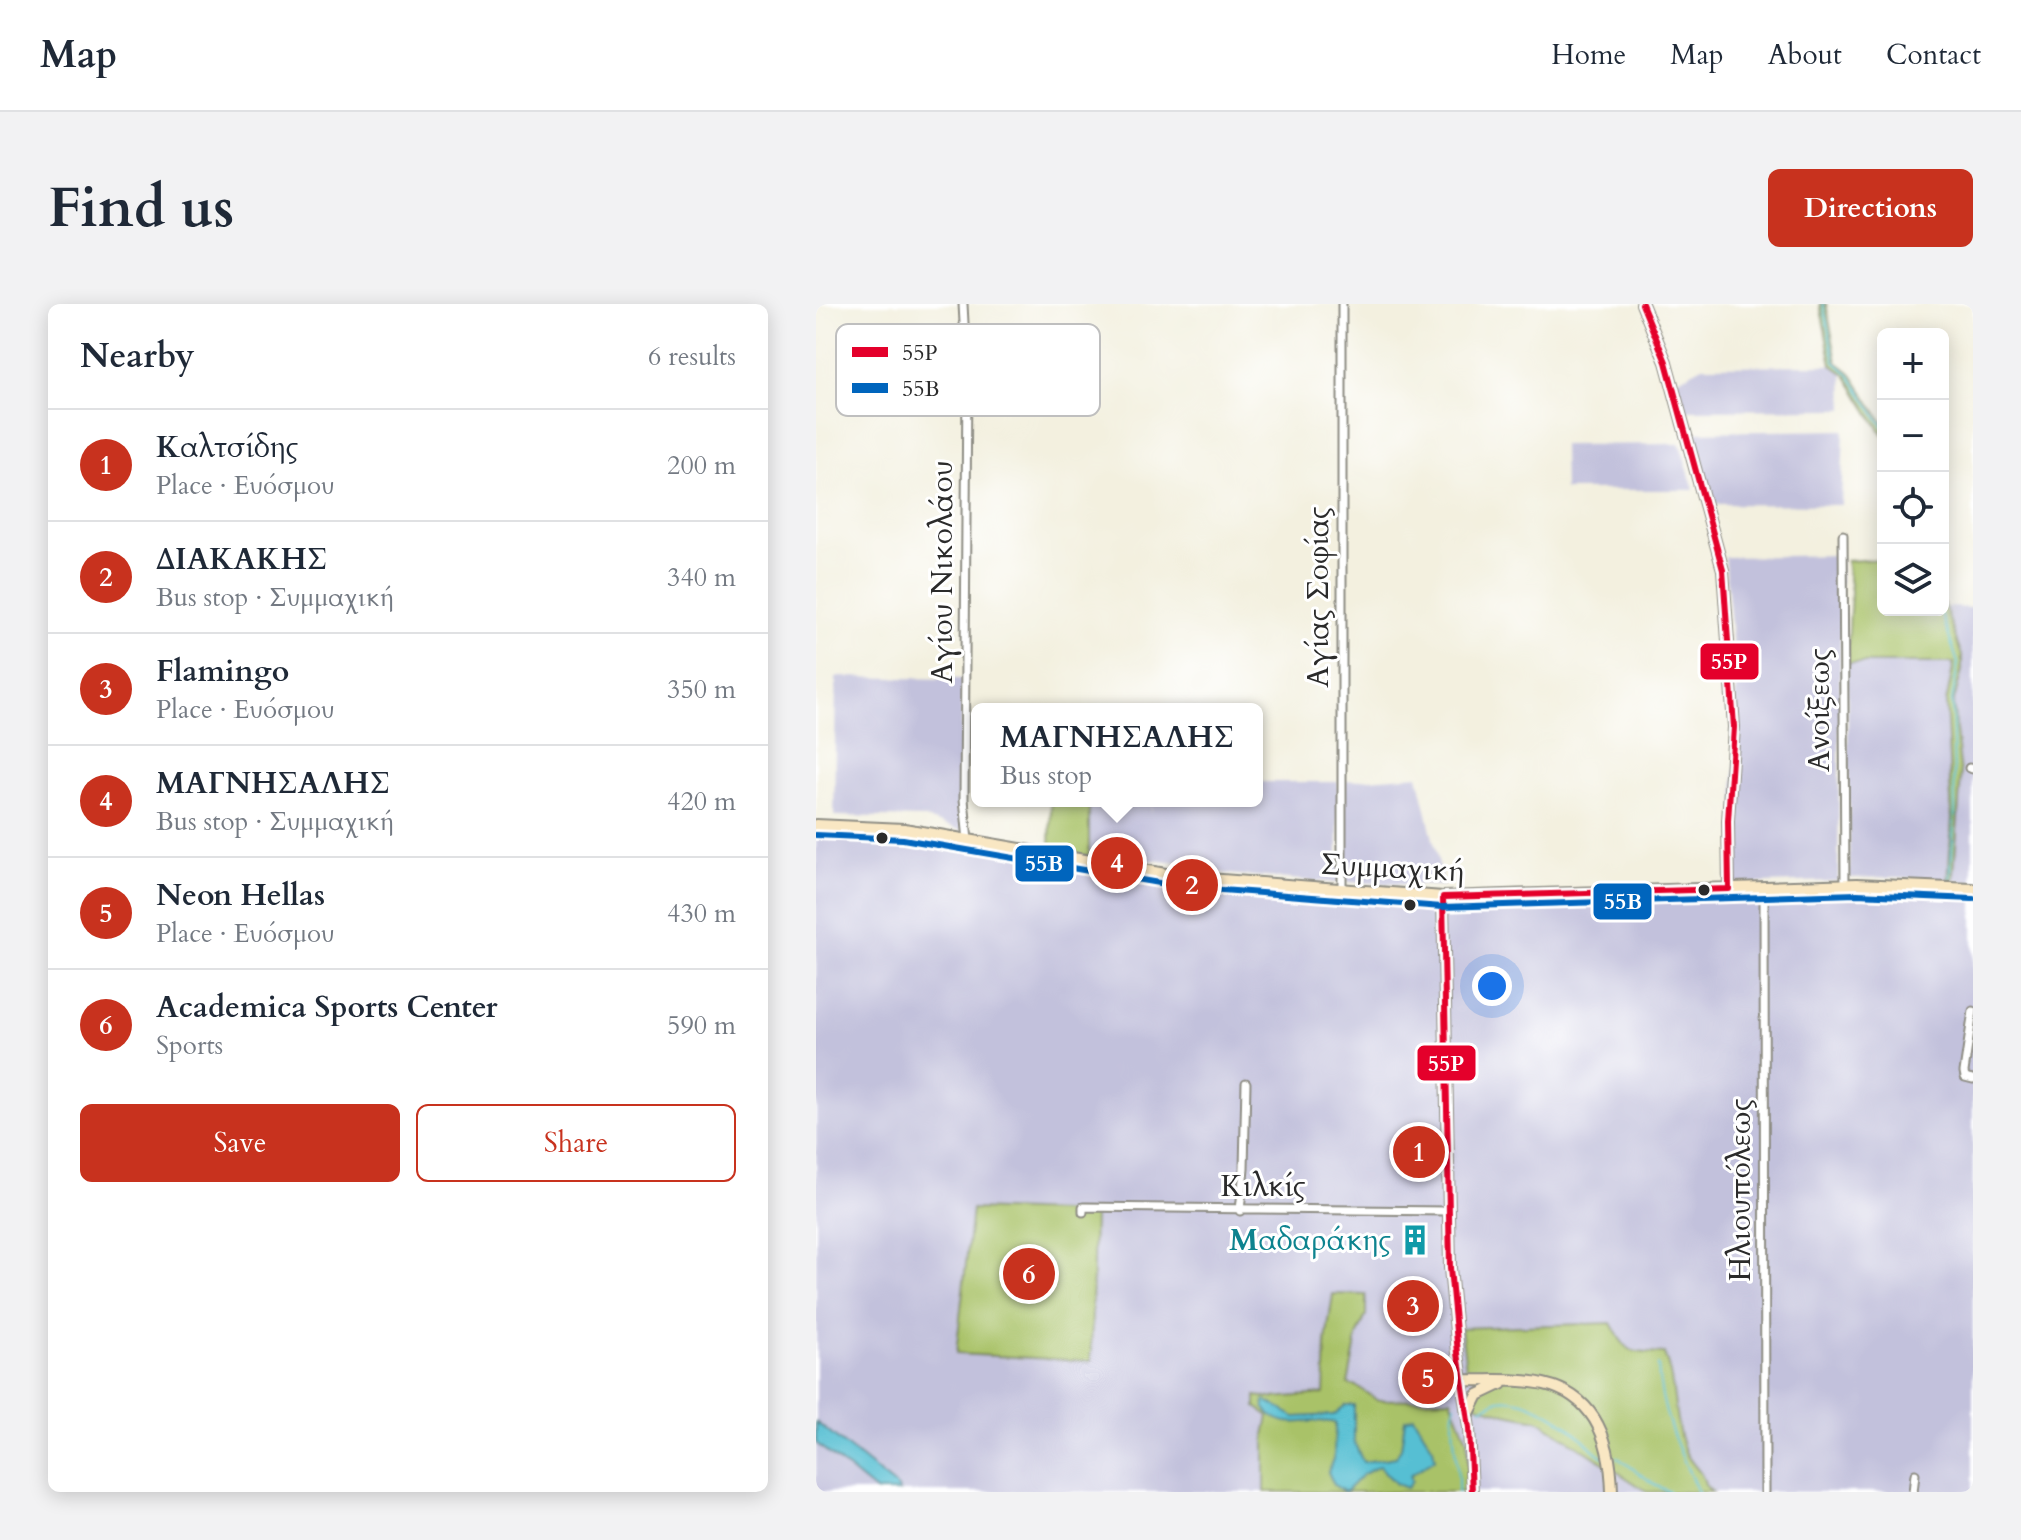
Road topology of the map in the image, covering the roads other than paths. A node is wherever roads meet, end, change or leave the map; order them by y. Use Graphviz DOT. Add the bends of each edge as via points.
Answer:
graph roads {
  1 [pos="963,304"];
  2 [pos="1342,304"];
  3 [pos="1642,304"];
  4 [pos="964,324"];
  5 [pos="967,416"];
  6 [pos="1843,535"];
  7 [pos="816,825"];
  8 [pos="968,841"];
  9 [pos="1845,885"];
  10 [pos="1764,887"];
  11 [pos="1729,889"];
  12 [pos="1973,889"];
  13 [pos="1342,891"];
  14 [pos="1443,897"];
  15 [pos="1973,1011"];
  16 [pos="1969,1078"];
  17 [pos="1246,1083"];
  18 [pos="1240,1211"];
  19 [pos="1448,1211"];
  20 [pos="1083,1212"];
  21 [pos="1462,1380"];
  22 [pos="1506,1382"];
  23 [pos="1489,1388"];
  24 [pos="1468,1417"];
  25 [pos="1915,1474"];
  26 [pos="1472,1492"];
  27 [pos="1612,1492"];
  28 [pos="1765,1492"];
  29 [pos="1913,1492"];
  1 -- 4 [label="street, Αγίου Νικολάου"];
  2 -- 13 [label="street, Αγίας Σοφίας"];
  3 -- 11 [label="main road" via="1666,362 1723,570 1734,727"];
  5 -- 8 [label="street, Αγίου Νικολάου"];
  6 -- 9 [label="street, Ανοίξεως"];
  7 -- 8 [label="main road, Συμμαχική" via="884,826"];
  8 -- 13 [label="main road, Συμμαχική" via="1183,877"];
  9 -- 10 [label="main road, Συμμαχική"];
  9 -- 12 [label="main road, Συμμαχική"];
  10 -- 11 [label="main road, Συμμαχική"];
  10 -- 28 [label="street, Ηλιουπόλεως"];
  11 -- 14 [label="main road, Συμμαχική"];
  13 -- 14 [label="main road, Συμμαχική"];
  14 -- 19 [label="main road"];
  15 -- 16 [label="street"];
  17 -- 18 [label="street"];
  18 -- 19 [label="street, Κιλκίς"];
  18 -- 20 [label="street, Κιλκίς" via="1083,1207"];
  19 -- 21 [label="main road"];
  21 -- 22 [label="main road"];
  21 -- 23 [label="main road" via="1476,1389"];
  21 -- 24 [label="main road"];
  22 -- 23 [label="main road"];
  22 -- 27 [label="main road" via="1545,1384 1586,1409 1608,1446"];
  23 -- 24 [label="main road" via="1475,1399"];
  24 -- 26 [label="main road"];
  25 -- 29 [label="street"];
}
